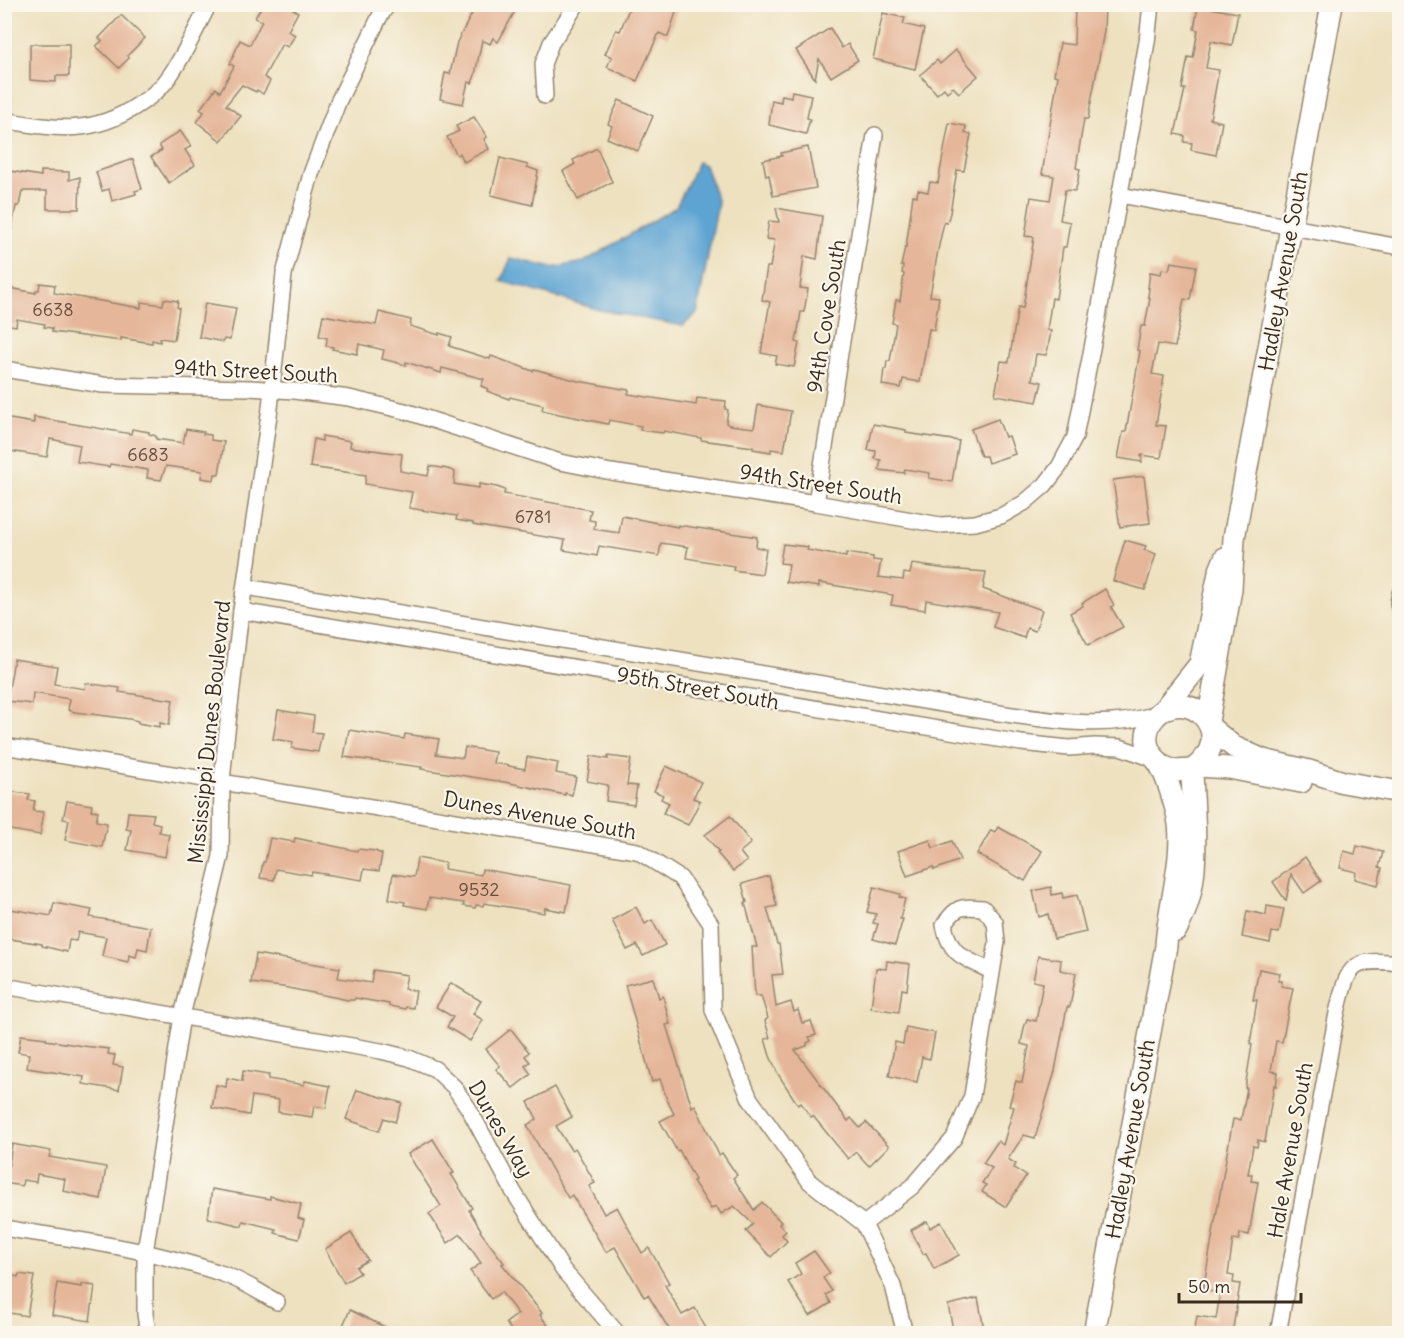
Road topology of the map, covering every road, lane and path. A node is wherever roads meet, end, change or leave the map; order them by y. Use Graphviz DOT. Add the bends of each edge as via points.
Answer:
graph roads {
  1 [pos="209,4"];
  2 [pos="388,4"];
  3 [pos="577,4"];
  4 [pos="1151,4"];
  5 [pos="1332,4"];
  6 [pos="544,96"];
  7 [pos="4,120"];
  8 [pos="875,135"];
  9 [pos="1120,195"];
  10 [pos="1292,226"];
  11 [pos="1400,247"];
  12 [pos="4,369"];
  13 [pos="272,389"];
  14 [pos="816,503"];
  15 [pos="1234,538"];
  16 [pos="246,586"];
  17 [pos="241,611"];
  18 [pos="1161,712"];
  19 [pos="1209,724"];
  20 [pos="4,746"];
  21 [pos="1157,762"];
  22 [pos="1195,768"];
  23 [pos="222,781"];
  24 [pos="1343,782"];
  25 [pos="1400,792"];
  26 [pos="1166,946"];
  27 [pos="1400,963"];
  28 [pos="991,971"];
  29 [pos="4,986"];
  30 [pos="182,1016"];
  31 [pos="864,1224"];
  32 [pos="4,1228"];
  33 [pos="145,1252"];
  34 [pos="277,1302"];
  35 [pos="148,1334"];
  36 [pos="618,1334"];
  37 [pos="905,1334"];
  38 [pos="1094,1334"];
  39 [pos="1278,1334"];
  1 -- 7 [label="street" via="171,75 151,97 126,114 80,128"];
  2 -- 13 [label="street, Mississippi Dunes Boulevard" via="338,102 311,174 284,274"];
  3 -- 6 [label="street" via="543,64"];
  4 -- 9 [label="street, 94th Street South"];
  5 -- 10 [label="street, Hadley Avenue South"];
  8 -- 14 [label="street, 94th Cove South"];
  9 -- 10 [label="street"];
  9 -- 14 [label="street, 94th Street South" via="1075,437 1046,484 1012,511 975,523 940,525"];
  10 -- 11 [label="street"];
  10 -- 15 [label="street, Hadley Avenue South"];
  12 -- 13 [label="street, 94th Street South" via="103,385"];
  13 -- 14 [label="street, 94th Street South" via="349,398 405,411 560,462"];
  13 -- 16 [label="street, Mississippi Dunes Boulevard"];
  15 -- 18 [label="street, Hadley Avenue South" via="1219,573 1200,664"];
  15 -- 19 [label="street, Hadley Avenue South" via="1231,589"];
  16 -- 17 [label="street, Mississippi Dunes Boulevard"];
  16 -- 18 [label="street, 95th Street South" via="1074,724 1125,722"];
  17 -- 21 [label="street, 95th Street South" via="1021,743 1069,748 1120,747"];
  17 -- 23 [label="street, Mississippi Dunes Boulevard"];
  18 -- 19 [label="street" via="1172,706 1188,706 1202,714"];
  18 -- 21 [label="street" via="1148,728 1147,736 1149,752"];
  19 -- 22 [label="street" via="1213,735 1211,749"];
  19 -- 24 [label="street" via="1234,747 1263,760"];
  20 -- 23 [label="street, Dunes Avenue South"];
  21 -- 22 [label="street" via="1174,771"];
  21 -- 26 [label="street, Hadley Avenue South" via="1178,815 1180,836"];
  22 -- 24 [label="street" via="1229,768 1314,784"];
  22 -- 26 [label="street, Hadley Avenue South" via="1197,857 1188,898"];
  23 -- 30 [label="street, Mississippi Dunes Boulevard" via="221,856"];
  23 -- 31 [label="street, Dunes Avenue South" via="637,851 680,878 711,924 713,1010 750,1100 810,1182"];
  24 -- 25 [label="street"];
  26 -- 38 [label="street, Hadley Avenue South"];
  27 -- 39 [label="street, Hale Avenue South" via="1364,962 1347,975"];
  28 -- 31 [label="street" via="972,1096 954,1138 913,1186"];
  29 -- 30 [label="street, Dunes Way"];
  30 -- 33 [label="street, Mississippi Dunes Boulevard"];
  30 -- 36 [label="street, Dunes Way" via="381,1051 435,1069 454,1087 563,1270"];
  31 -- 37 [label="street, Dunes Avenue South" via="893,1286"];
  32 -- 33 [label="street"];
  33 -- 34 [label="street" via="222,1273"];
  33 -- 35 [label="street, Mississippi Dunes Boulevard"];
}
